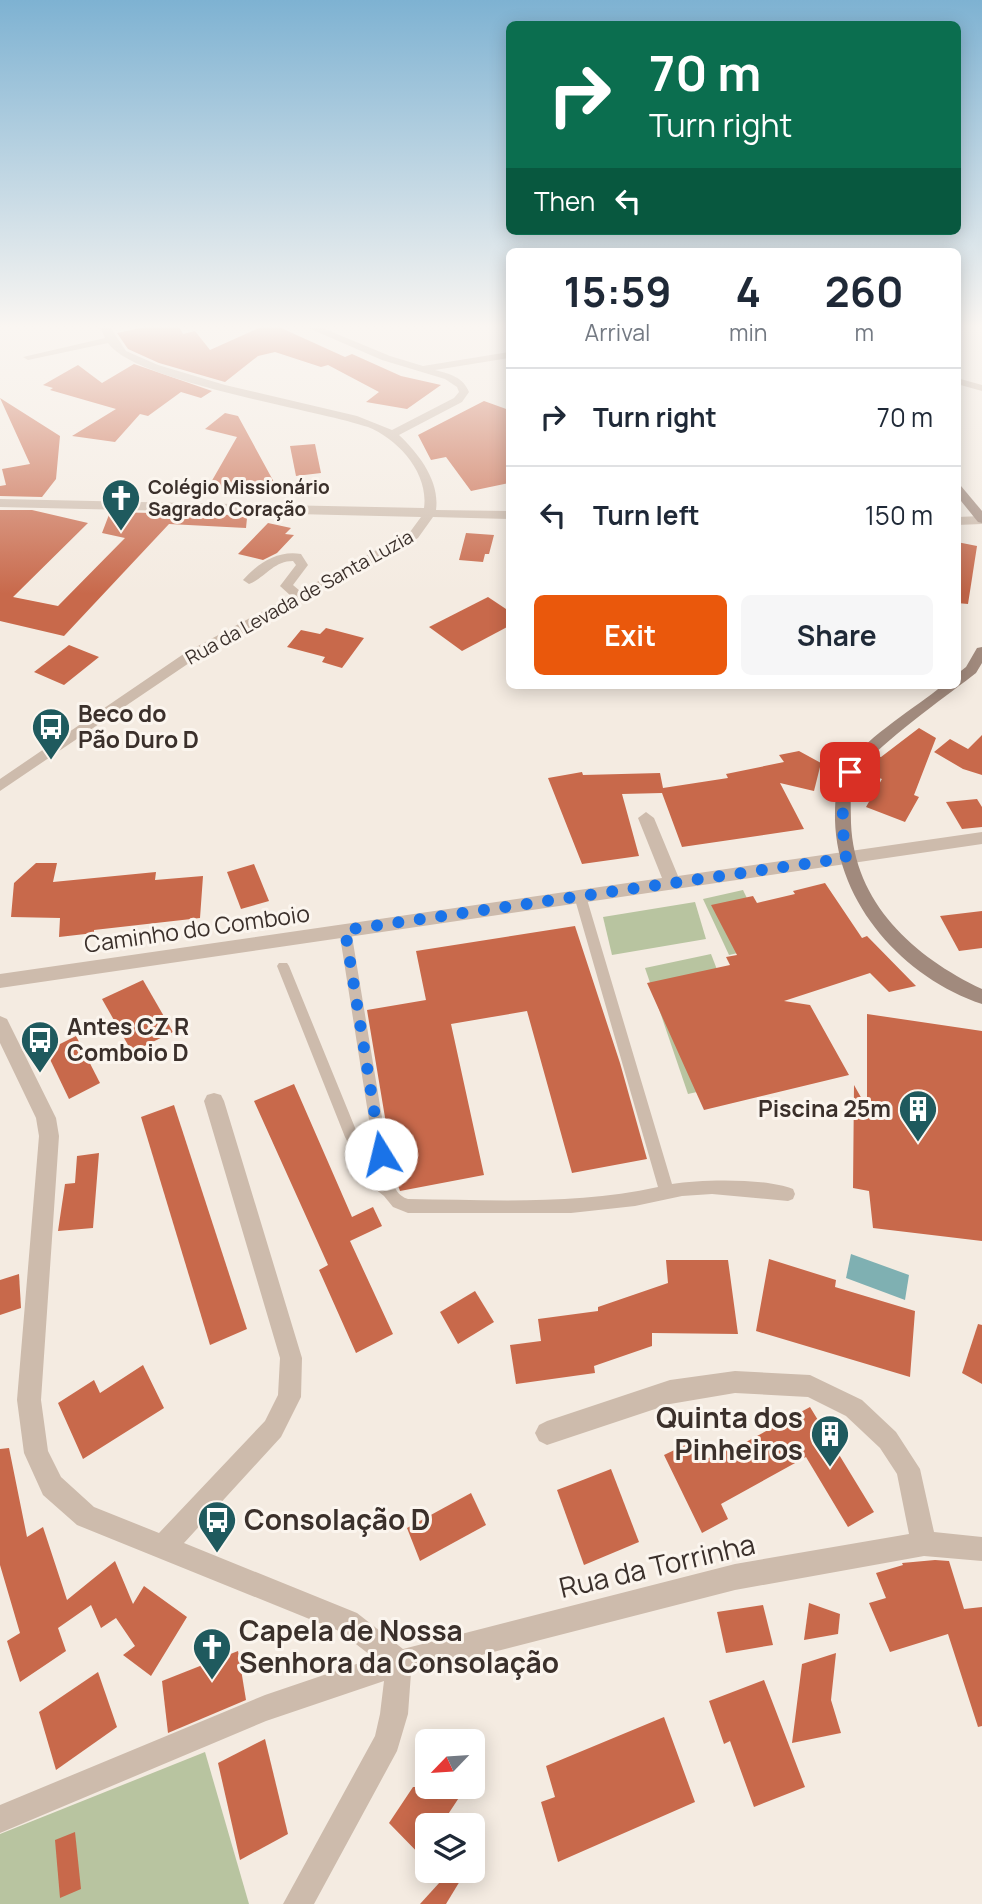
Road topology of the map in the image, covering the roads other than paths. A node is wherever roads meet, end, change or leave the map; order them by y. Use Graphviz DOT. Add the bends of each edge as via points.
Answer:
graph roads {
  1 [pos="343,416"];
  2 [pos="428,416"];
  3 [pos="392,434"];
  4 [pos="961,493"];
  5 [pos="0,503"];
  6 [pos="429,512"];
  7 [pos="506,515"];
  8 [pos="981,517"];
  9 [pos="961,520"];
  10 [pos="248,580"];
  11 [pos="300,597"];
  12 [pos="982,651"];
  13 [pos="961,678"];
  14 [pos="947,689"];
  15 [pos="30,766"];
  16 [pos="0,779"];
  17 [pos="0,786"];
  18 [pos="646,818"];
  19 [pos="982,838"];
  20 [pos="846,858"];
  21 [pos="672,883"];
  22 [pos="580,896"];
  23 [pos="345,930"];
  24 [pos="283,966"];
  25 [pos="0,981"];
  26 [pos="982,997"];
  27 [pos="0,1024"];
  28 [pos="214,1101"];
  29 [pos="387,1191"];
  30 [pos="667,1192"];
  31 [pos="788,1194"];
  32 [pos="547,1433"];
  33 [pos="924,1544"];
  34 [pos="163,1547"];
  35 [pos="982,1549"];
  36 [pos="399,1663"];
  37 [pos="0,1819"];
  38 [pos="298,1904"];
  1 -- 3 [label="street, Rua da Levada de Santa Luzia"];
  2 -- 3 [label="street"];
  3 -- 6 [label="street, Rua da Levada de Santa Luzia" via="429,486"];
  4 -- 8 [label="street"];
  5 -- 6 [label="street"];
  6 -- 7 [label="street"];
  6 -- 11 [label="street, Rua da Levada de Santa Luzia" via="414,535"];
  8 -- 9 [label="street"];
  10 -- 11 [label="street" via="274,559 298,557 302,565 286,586"];
  11 -- 15 [label="street, Rua da Levada de Santa Luzia" via="190,656"];
  12 -- 13 [label="street"];
  14 -- 20 [label="street" via="850,772 842,827"];
  15 -- 16 [label="street"];
  15 -- 17 [label="street, Rua da Levada de Santa Luzia"];
  18 -- 21 [label="street"];
  19 -- 20 [label="street, Caminho do Comboio"];
  20 -- 21 [label="street, Caminho do Comboio"];
  20 -- 26 [label="street" via="867,905 899,942 934,972"];
  21 -- 22 [label="street, Caminho do Comboio"];
  22 -- 23 [label="street, Caminho do Comboio"];
  22 -- 30 [label="lane"];
  23 -- 25 [label="street, Caminho do Comboio"];
  23 -- 29 [label="lane"];
  24 -- 29 [label="lane" via="352,1138 374,1179"];
  27 -- 34 [label="street" via="46,1118 49,1136 29,1400 36,1453 52,1486 86,1516"];
  28 -- 34 [label="street" via="291,1358 289,1398 273,1429"];
  29 -- 30 [label="lane" via="408,1206 593,1206"];
  30 -- 31 [label="lane" via="713,1186"];
  32 -- 33 [label="street" via="670,1392 735,1382 810,1386 853,1408 888,1440 908,1469"];
  33 -- 35 [label="street, Rua da Torrinha"];
  33 -- 36 [label="street, Rua da Torrinha" via="735,1577"];
  34 -- 36 [label="street" via="348,1622"];
  36 -- 37 [label="street, Rua da Torrinha" via="265,1708"];
  36 -- 38 [label="street" via="387,1741"];
}
